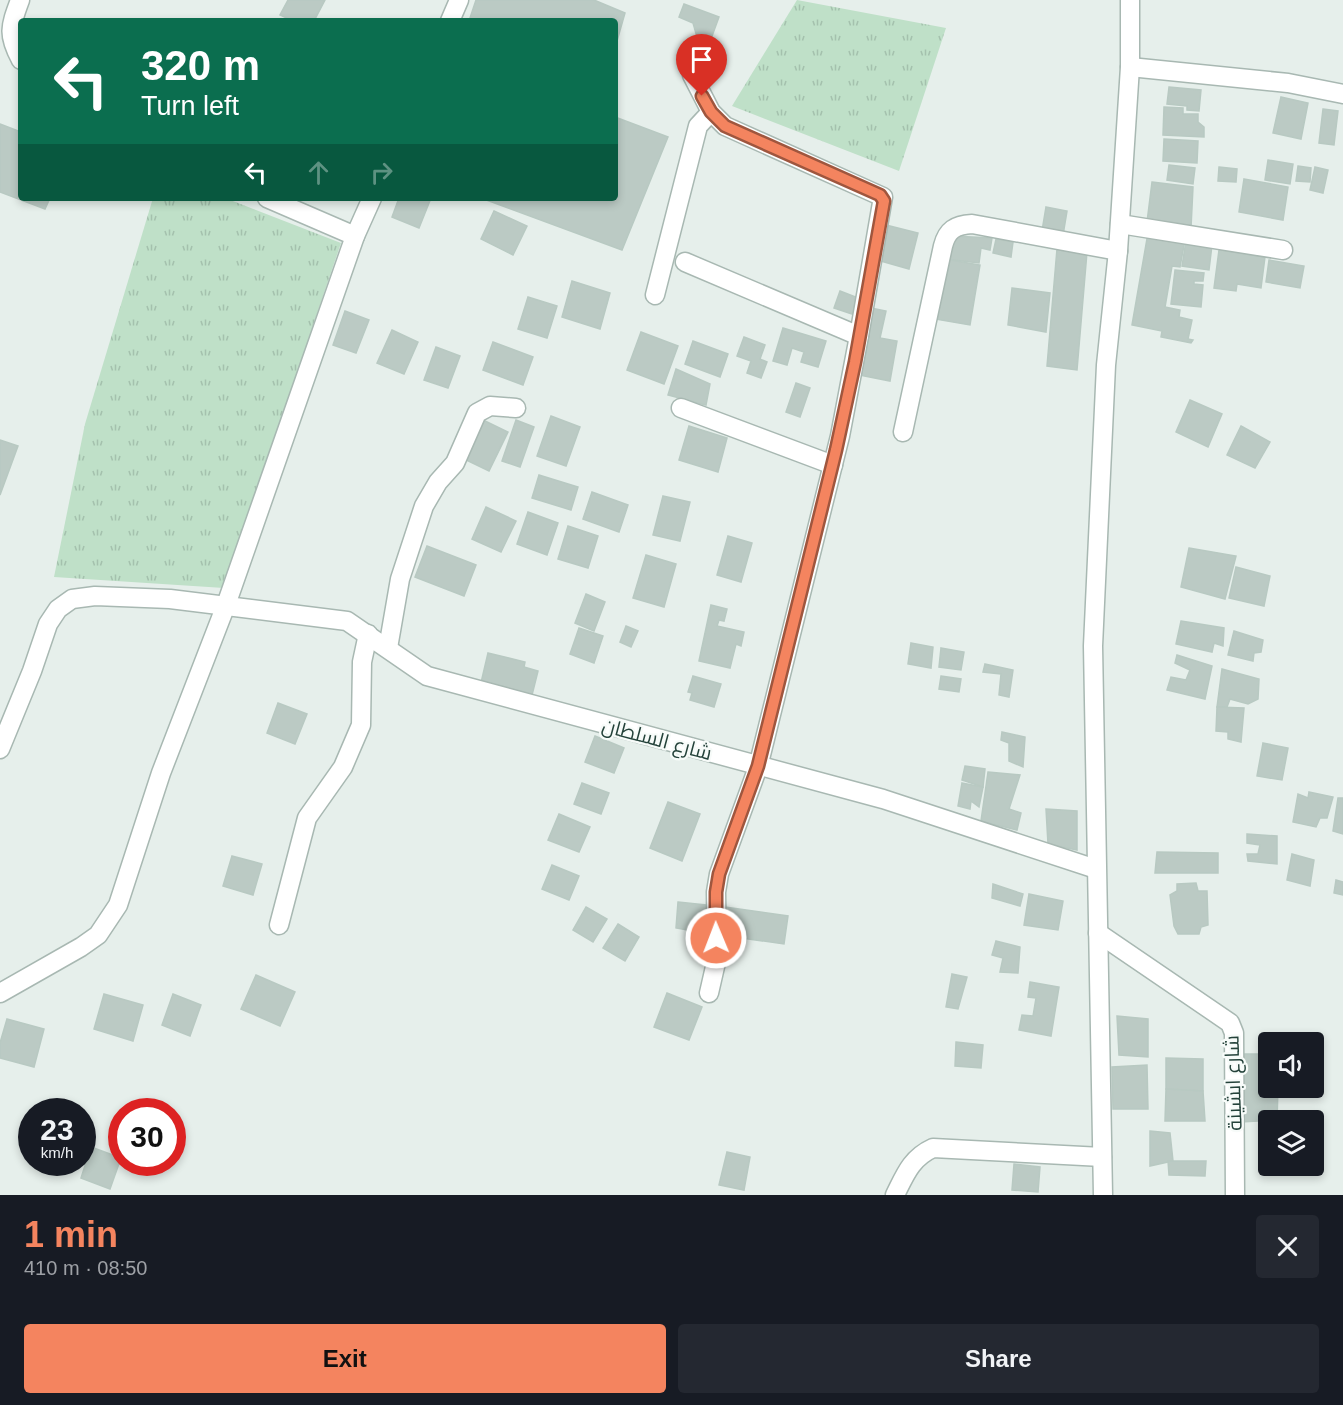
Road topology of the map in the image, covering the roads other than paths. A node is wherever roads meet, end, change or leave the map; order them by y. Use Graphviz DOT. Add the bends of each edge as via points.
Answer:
graph roads {
  1 [pos="20,0"];
  2 [pos="459,0"];
  3 [pos="1131,0"];
  4 [pos="451,18"];
  5 [pos="18,55"];
  6 [pos="1131,67"];
  7 [pos="692,75"];
  8 [pos="1343,94"];
  9 [pos="711,112"];
  10 [pos="274,201"];
  11 [pos="371,201"];
  12 [pos="1120,224"];
  13 [pos="355,236"];
  14 [pos="1283,250"];
  15 [pos="1118,251"];
  16 [pos="686,262"];
  17 [pos="655,295"];
  18 [pos="859,336"];
  19 [pos="516,408"];
  20 [pos="681,408"];
  21 [pos="903,432"];
  22 [pos="833,465"];
  23 [pos="226,605"];
  24 [pos="368,634"];
  25 [pos="388,648"];
  26 [pos="0,749"];
  27 [pos="758,766"];
  28 [pos="1096,869"];
  29 [pos="279,925"];
  30 [pos="1098,933"];
  31 [pos="0,993"];
  32 [pos="709,993"];
  33 [pos="1101,1157"];
  34 [pos="896,1195"];
  35 [pos="1103,1195"];
  36 [pos="1235,1195"];
  1 -- 5 [label="street" via="10,28"];
  2 -- 4 [label="street"];
  3 -- 6 [label="street"];
  6 -- 8 [label="street" via="1287,82"];
  6 -- 12 [label="street"];
  7 -- 9 [label="street"];
  9 -- 17 [label="street" via="698,126"];
  9 -- 18 [label="street" via="725,126 883,197"];
  10 -- 13 [label="street"];
  11 -- 13 [label="street"];
  12 -- 14 [label="street"];
  12 -- 15 [label="street"];
  13 -- 23 [label="street"];
  15 -- 21 [label="street" via="972,224 953,228 943,246"];
  15 -- 28 [label="street" via="1106,365 1093,646"];
  16 -- 18 [label="street"];
  18 -- 22 [label="street"];
  19 -- 25 [label="street" via="490,406 477,413 455,463 424,506 400,579"];
  20 -- 22 [label="street"];
  22 -- 27 [label="street"];
  23 -- 24 [label="street, شارع السلطان" via="347,621"];
  23 -- 26 [label="street, شارع السلطان" via="95,596 72,599 58,609 48,624"];
  23 -- 31 [label="street" via="161,773 118,905 98,935"];
  24 -- 25 [label="street, شارع السلطان"];
  24 -- 29 [label="street" via="362,662 361,725 339,775 306,818"];
  25 -- 27 [label="street, شارع السلطان" via="427,676"];
  27 -- 28 [label="street, شارع السلطان" via="884,799"];
  27 -- 32 [label="street" via="719,874 717,958"];
  28 -- 30 [label="street"];
  30 -- 33 [label="street"];
  30 -- 36 [label="street, شارع ابشينة" via="1230,1023 1234,1033"];
  33 -- 34 [label="street" via="933,1148 910,1165"];
  33 -- 35 [label="street"];
}
